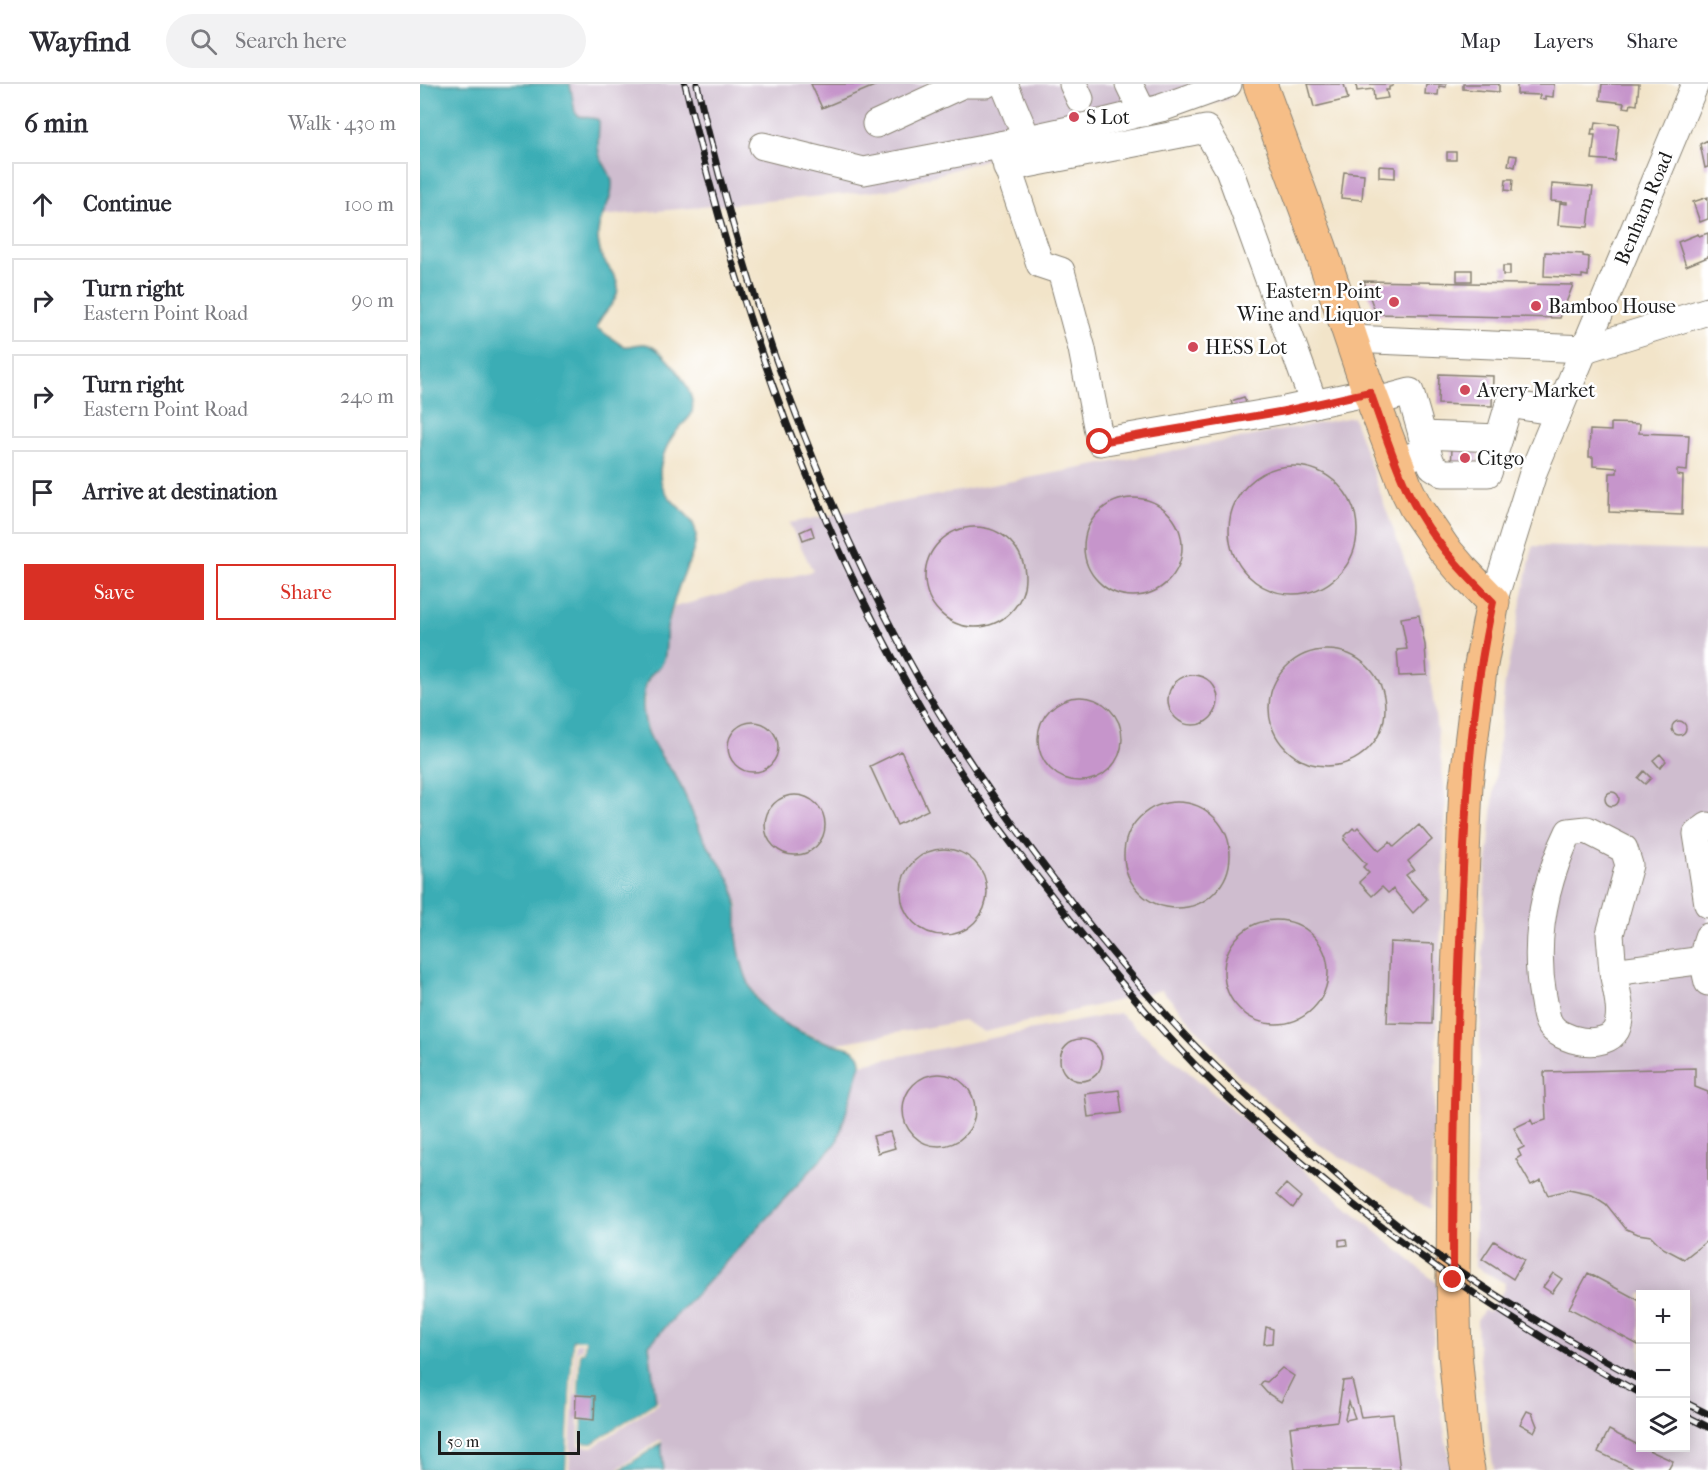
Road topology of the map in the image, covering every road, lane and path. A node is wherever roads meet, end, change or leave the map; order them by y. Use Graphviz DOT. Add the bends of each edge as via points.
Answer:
graph roads {
  1 [pos="963,84"];
  2 [pos="986,84"];
  3 [pos="1004,84"];
  4 [pos="1129,84"];
  5 [pos="1228,84"];
  6 [pos="1260,84"];
  7 [pos="1695,84"];
  8 [pos="1143,112"];
  9 [pos="876,124"];
  10 [pos="1027,139"];
  11 [pos="763,146"];
  12 [pos="1004,157"];
  13 [pos="1708,311"];
  14 [pos="1351,339"];
  15 [pos="1585,349"];
  16 [pos="1371,397"];
  17 [pos="1314,404"];
  18 [pos="1558,412"];
  19 [pos="1424,443"];
  20 [pos="1497,446"];
  21 [pos="1396,462"];
  22 [pos="1535,467"];
  23 [pos="1493,602"];
  24 [pos="1702,830"];
  25 [pos="1708,904"];
  26 [pos="1707,960"];
  27 [pos="1613,972"];
  28 [pos="1468,1470"];
  1 -- 2 [label="street"];
  1 -- 9 [label="street"];
  3 -- 10 [label="street"];
  4 -- 8 [label="street"];
  5 -- 8 [label="street"];
  6 -- 14 [label="main road"];
  7 -- 15 [label="street, Benham Road"];
  8 -- 10 [label="street"];
  10 -- 12 [label="street"];
  11 -- 12 [label="street" via="864,171"];
  12 -- 17 [label="street" via="1206,129 1229,169"];
  12 -- 17 [label="street" via="1040,264 1061,271 1082,349 1100,442"];
  13 -- 15 [label="street"];
  14 -- 15 [label="street"];
  14 -- 16 [label="main road"];
  15 -- 18 [label="street, Benham Road"];
  16 -- 17 [label="street"];
  16 -- 19 [label="street" via="1410,392"];
  16 -- 21 [label="main road"];
  18 -- 20 [label="street" via="1509,404"];
  18 -- 22 [label="street, Benham Road"];
  19 -- 20 [label="street"];
  19 -- 20 [label="street" via="1432,466 1443,473 1488,473"];
  19 -- 21 [label="street"];
  20 -- 22 [label="street"];
  21 -- 23 [label="main road" via="1407,490 1432,532"];
  22 -- 23 [label="street, Benham Road"];
  23 -- 28 [label="main road" via="1466,785 1455,1044 1455,1353"];
  24 -- 25 [label="street"];
  26 -- 27 [label="street"];
  27 -- 27 [label="street" via="1610,934 1629,865 1624,849 1587,830 1569,832 1540,921 1541,985 1548,1022 1557,1034 1571,1041 1603,1040 1615,1032 1620,1019"];
}
